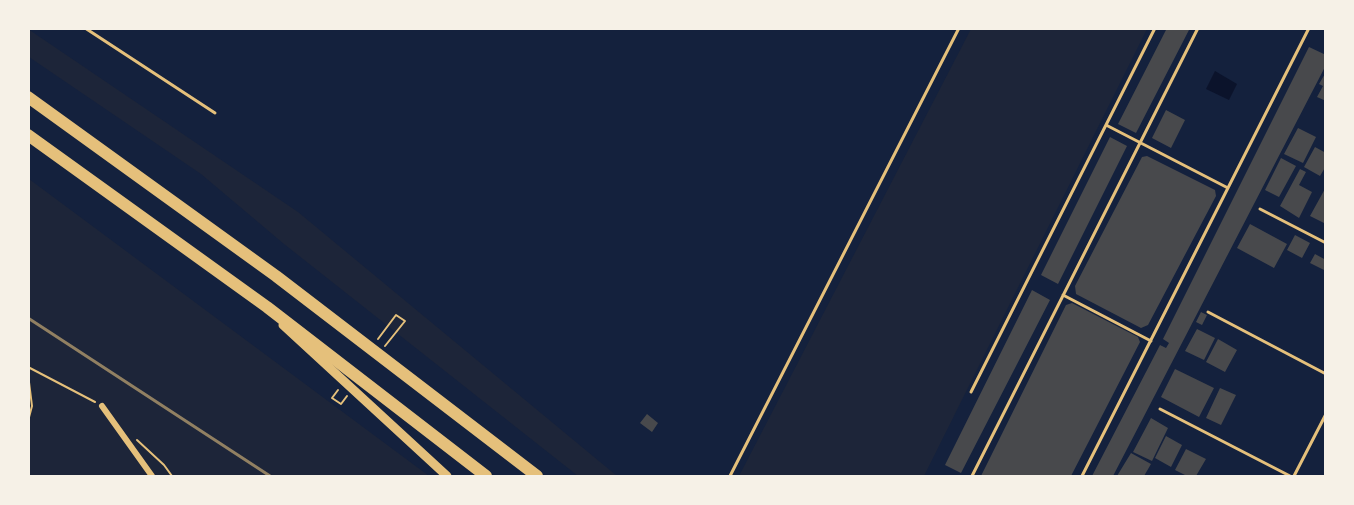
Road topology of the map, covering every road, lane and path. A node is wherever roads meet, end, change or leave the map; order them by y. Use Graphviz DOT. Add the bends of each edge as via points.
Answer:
graph roads {
  1 [pos="85,28"];
  2 [pos="959,28"];
  3 [pos="1155,28"];
  4 [pos="1198,28"];
  5 [pos="1309,28"];
  6 [pos="28,97"];
  7 [pos="215,113"];
  8 [pos="1106,125"];
  9 [pos="28,135"];
  10 [pos="1140,143"];
  11 [pos="1228,188"];
  12 [pos="1260,209"];
  13 [pos="1326,243"];
  14 [pos="1063,295"];
  15 [pos="267,307"];
  16 [pos="1208,312"];
  17 [pos="405,321"];
  18 [pos="1151,340"];
  19 [pos="370,348"];
  20 [pos="28,374"];
  21 [pos="1326,374"];
  22 [pos="344,383"];
  23 [pos="971,392"];
  24 [pos="341,404"];
  25 [pos="102,406"];
  26 [pos="1160,409"];
  27 [pos="1326,414"];
  28 [pos="28,421"];
  29 [pos="152,477"];
  30 [pos="447,477"];
  31 [pos="486,477"];
  32 [pos="537,477"];
  33 [pos="730,477"];
  34 [pos="972,477"];
  35 [pos="1082,477"];
  36 [pos="1292,477"];
  1 -- 7 [label="lane"];
  2 -- 33 [label="lane"];
  3 -- 8 [label="lane"];
  4 -- 10 [label="lane"];
  5 -- 11 [label="lane"];
  6 -- 19 [label="highway"];
  8 -- 10 [label="lane"];
  8 -- 23 [label="lane"];
  9 -- 15 [label="highway"];
  10 -- 11 [label="lane"];
  10 -- 14 [label="lane"];
  11 -- 18 [label="lane"];
  12 -- 13 [label="lane"];
  14 -- 18 [label="lane"];
  14 -- 34 [label="lane"];
  15 -- 22 [label="main road"];
  15 -- 31 [label="highway"];
  16 -- 21 [label="lane"];
  17 -- 19 [label="path" via="396,315"];
  18 -- 35 [label="lane"];
  19 -- 32 [label="highway"];
  20 -- 28 [label="path" via="32,406"];
  22 -- 24 [label="path" via="332,398"];
  22 -- 30 [label="main road"];
  25 -- 29 [label="street"];
  26 -- 36 [label="lane"];
  27 -- 36 [label="lane"];
}
